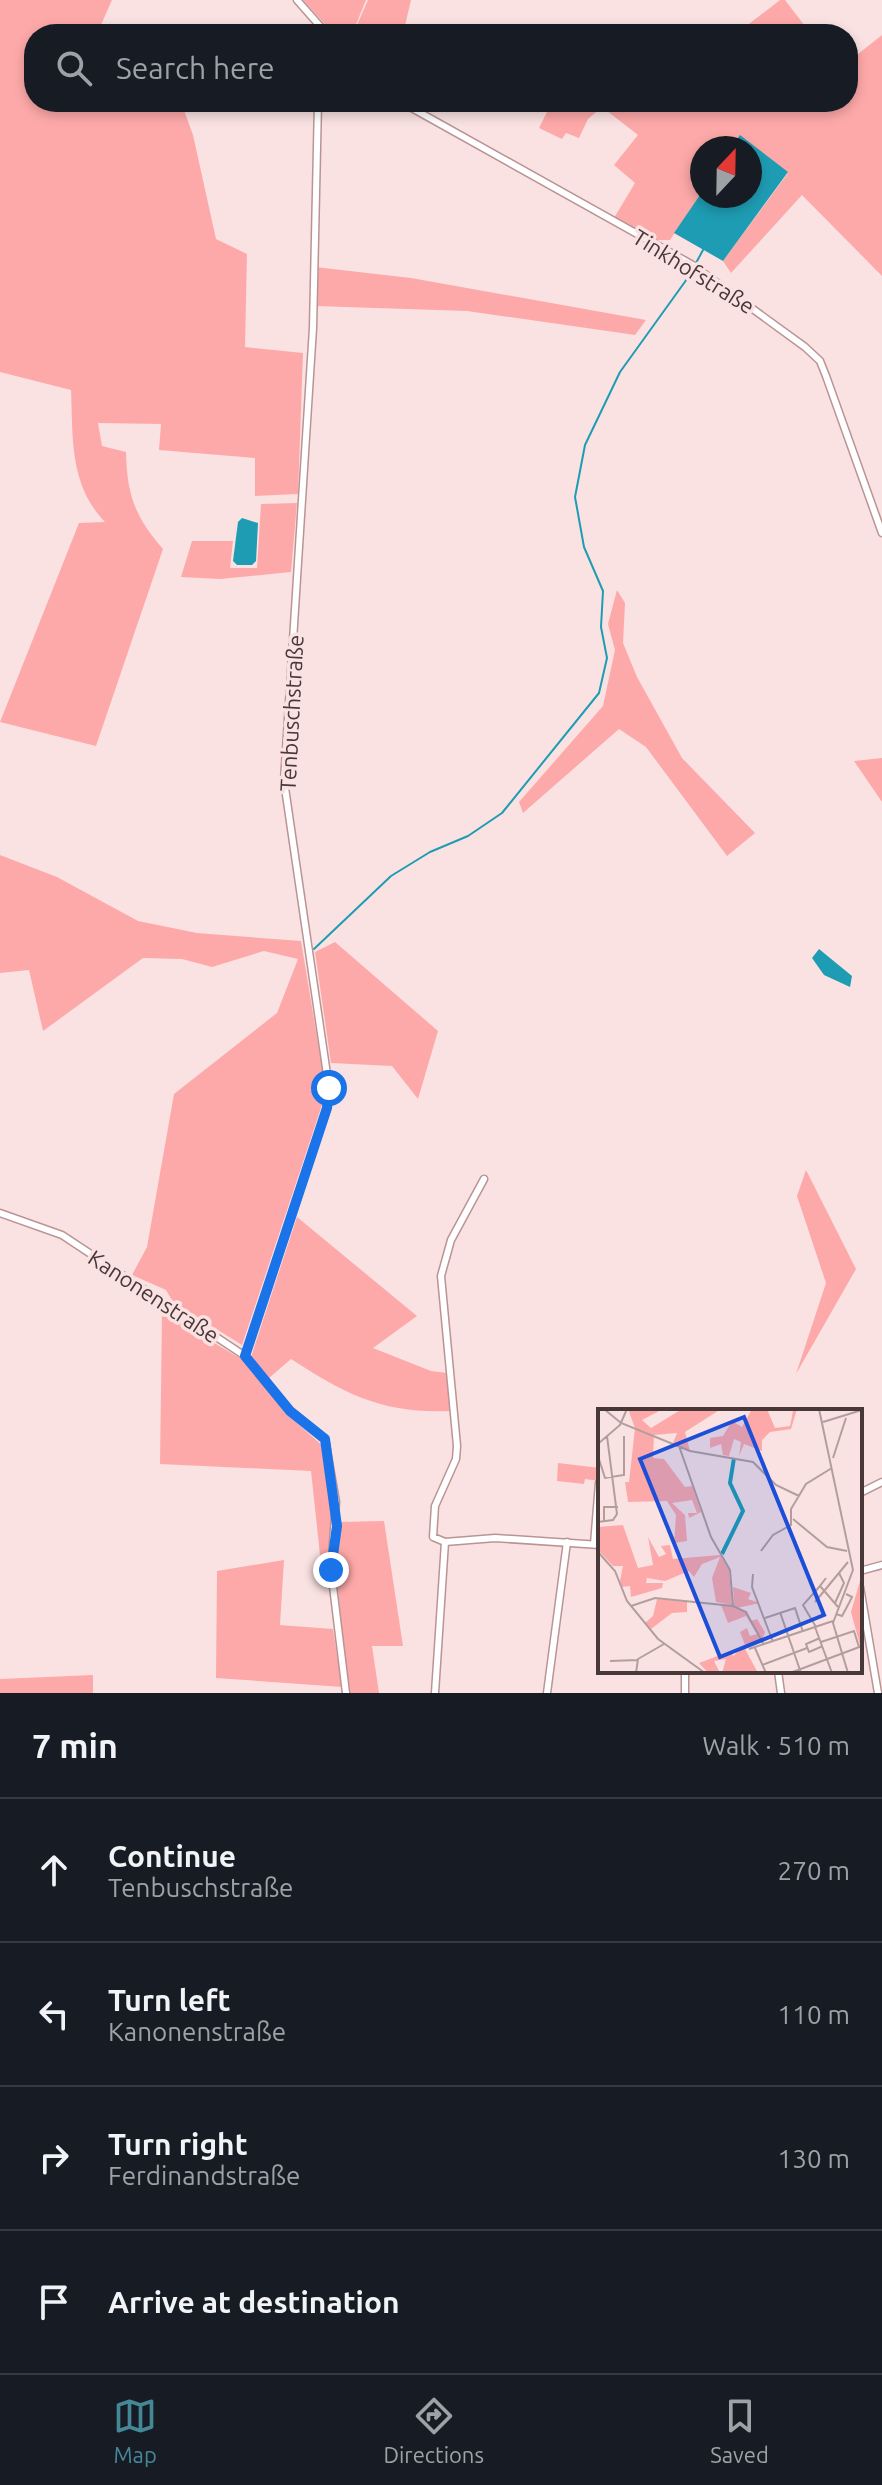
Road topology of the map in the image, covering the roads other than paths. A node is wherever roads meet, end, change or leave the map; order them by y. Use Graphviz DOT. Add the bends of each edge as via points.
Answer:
graph roads {
  1 [pos="297,0"];
  2 [pos="315,24"];
  3 [pos="318,112"];
  4 [pos="419,112"];
  5 [pos="882,533"];
  6 [pos="484,1179"];
  7 [pos="0,1213"];
  8 [pos="245,1356"];
  9 [pos="882,1482"];
  10 [pos="862,1492"];
  11 [pos="598,1514"];
  12 [pos="445,1542"];
  13 [pos="567,1542"];
  14 [pos="597,1544"];
  15 [pos="882,1565"];
  16 [pos="862,1570"];
  17 [pos="862,1598"];
  18 [pos="871,1648"];
  19 [pos="862,1649"];
  20 [pos="778,1673"];
  21 [pos="346,1693"];
  22 [pos="435,1693"];
  23 [pos="547,1693"];
  24 [pos="781,1693"];
  25 [pos="878,1693"];
  1 -- 2 [label="street"];
  3 -- 8 [label="street, Tenbuschstraße" via="313,328 284,781 329,1088 327,1108"];
  4 -- 5 [label="street, Tinkhofstraße" via="691,264 805,347 820,361"];
  6 -- 12 [label="street" via="451,1240 441,1276 457,1446 435,1506 433,1537"];
  7 -- 8 [label="street, Kanonenstraße" via="62,1235"];
  8 -- 21 [label="street, Kanonenstraße" via="290,1411 325,1439 336,1502 331,1570"];
  9 -- 10 [label="street"];
  11 -- 14 [label="street"];
  12 -- 13 [label="street"];
  12 -- 22 [label="street"];
  13 -- 14 [label="street"];
  13 -- 23 [label="street"];
  15 -- 16 [label="street"];
  17 -- 18 [label="street"];
  18 -- 19 [label="street"];
  18 -- 25 [label="street"];
  20 -- 24 [label="street"];
}
